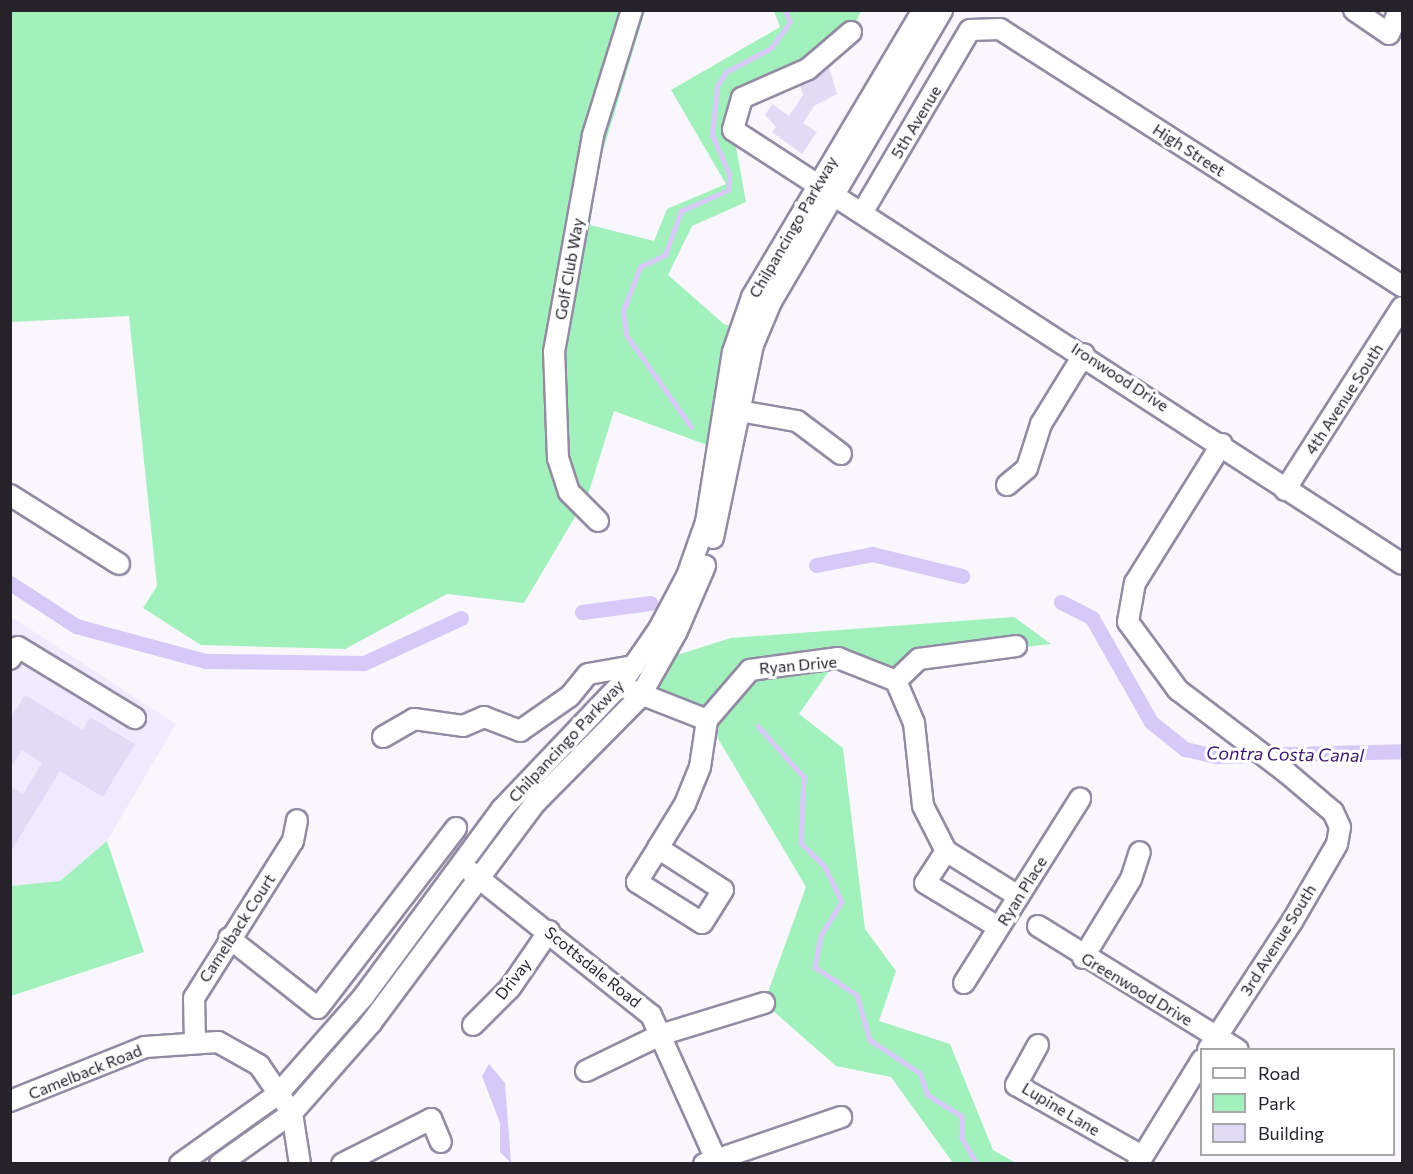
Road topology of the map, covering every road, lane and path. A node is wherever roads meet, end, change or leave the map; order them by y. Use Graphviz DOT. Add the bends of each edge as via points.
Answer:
graph roads {
  1 [pos="632,10"];
  2 [pos="923,10"];
  3 [pos="942,10"];
  4 [pos="1354,10"];
  5 [pos="1399,10"];
  6 [pos="970,30"];
  7 [pos="851,32"];
  8 [pos="815,186"];
  9 [pos="832,197"];
  10 [pos="862,213"];
  11 [pos="1402,286"];
  12 [pos="1402,307"];
  13 [pos="1084,354"];
  14 [pos="732,410"];
  15 [pos="1222,444"];
  16 [pos="841,454"];
  17 [pos="1007,485"];
  18 [pos="1286,490"];
  19 [pos="10,495"];
  20 [pos="598,521"];
  21 [pos="119,564"];
  22 [pos="1402,564"];
  23 [pos="1016,646"];
  24 [pos="13,649"];
  25 [pos="634,666"];
  26 [pos="896,681"];
  27 [pos="621,684"];
  28 [pos="639,698"];
  29 [pos="135,718"];
  30 [pos="707,720"];
  31 [pos="383,737"];
  32 [pos="1080,799"];
  33 [pos="297,820"];
  34 [pos="456,828"];
  35 [pos="658,848"];
  36 [pos="946,851"];
  37 [pos="1140,852"];
  38 [pos="461,864"];
  39 [pos="479,878"];
  40 [pos="1018,896"];
  41 [pos="1038,926"];
  42 [pos="998,927"];
  43 [pos="549,930"];
  44 [pos="229,938"];
  45 [pos="1083,958"];
  46 [pos="964,982"];
  47 [pos="764,1003"];
  48 [pos="473,1025"];
  49 [pos="660,1035"];
  50 [pos="195,1041"];
  51 [pos="1213,1043"];
  52 [pos="1038,1045"];
  53 [pos="1231,1048"];
  54 [pos="1200,1063"];
  55 [pos="586,1071"];
  56 [pos="278,1094"];
  57 [pos="10,1101"];
  58 [pos="291,1113"];
  59 [pos="841,1117"];
  60 [pos="441,1142"];
  61 [pos="1140,1160"];
  62 [pos="712,1162"];
  63 [pos="180,1164"];
  64 [pos="220,1164"];
  65 [pos="300,1164"];
  66 [pos="342,1164"];
  1 -- 20 [label="street, Golf Club Way" via="592,135 554,352 558,459 569,492"];
  2 -- 8 [label="street, Chilpancingo Parkway"];
  3 -- 9 [label="street, Chilpancingo Parkway"];
  4 -- 5 [label="street" via="1389,34"];
  6 -- 10 [label="street, 5th Avenue"];
  6 -- 11 [label="street, High Street" via="1000,29"];
  7 -- 8 [label="street, Ironwood Drive" via="807,69 742,98 733,130"];
  8 -- 9 [label="street, Ironwood Drive"];
  8 -- 14 [label="street, Chilpancingo Parkway" via="752,297 733,352"];
  9 -- 10 [label="street, Ironwood Drive"];
  9 -- 14 [label="street, Chilpancingo Parkway" via="781,282 753,345"];
  10 -- 13 [label="street, Ironwood Drive"];
  12 -- 18 [label="street, 4th Avenue South"];
  13 -- 15 [label="street, Ironwood Drive"];
  13 -- 17 [label="street" via="1041,424 1027,468"];
  14 -- 16 [label="street" via="797,421"];
  14 -- 25 [label="street, Chilpancingo Parkway" via="706,522 687,576"];
  14 -- 28 [label="street, Chilpancingo Parkway" via="726,500 704,569 677,631"];
  15 -- 18 [label="street, Ironwood Drive"];
  15 -- 51 [label="street, 3rd Avenue South" via="1134,583 1128,622 1178,690 1333,812 1340,827 1338,844"];
  18 -- 22 [label="street, Ironwood Drive"];
  19 -- 21 [label="street"];
  23 -- 26 [label="street" via="919,659"];
  24 -- 29 [label="street"];
  25 -- 27 [label="street, Chilpancingo Parkway"];
  25 -- 31 [label="street" via="588,675 570,696 520,731 484,717 463,726 414,719"];
  26 -- 30 [label="street, Ryan Drive" via="838,658 750,670"];
  26 -- 36 [label="street" via="914,723 923,806"];
  27 -- 28 [label="street"];
  27 -- 38 [label="street, Chilpancingo Parkway" via="502,809"];
  28 -- 30 [label="street"];
  28 -- 39 [label="street, Chilpancingo Parkway" via="536,802"];
  30 -- 35 [label="street" via="700,767"];
  32 -- 40 [label="street, Ryan Place"];
  33 -- 44 [label="street, Camelback Court" via="294,841"];
  34 -- 44 [label="street" via="318,1008"];
  36 -- 40 [label="street"];
  36 -- 42 [label="street" via="925,883"];
  37 -- 45 [label="street" via="1131,879"];
  38 -- 39 [label="street, Scottsdale Road"];
  38 -- 56 [label="street, Chilpancingo Parkway" via="364,996"];
  39 -- 43 [label="street, Scottsdale Road"];
  39 -- 58 [label="street, Chilpancingo Parkway" via="371,1023"];
  40 -- 42 [label="street, Ryan Place"];
  41 -- 45 [label="street, Greenwood Drive"];
  42 -- 46 [label="street, Ryan Place"];
  43 -- 48 [label="street, Drivay" via="510,988"];
  43 -- 49 [label="street, Scottsdale Road" via="651,1014"];
  44 -- 50 [label="street, Camelback Court" via="194,998"];
  45 -- 51 [label="street, Greenwood Drive"];
  47 -- 49 [label="street"];
  49 -- 55 [label="street"];
  49 -- 62 [label="street, Scottsdale Road"];
  50 -- 56 [label="street, Camelback Road" via="218,1042 244,1053"];
  50 -- 57 [label="street, Camelback Road" via="145,1047"];
  51 -- 53 [label="street, Greenwood Drive"];
  52 -- 61 [label="street, Lupine Lane" via="1016,1085"];
  54 -- 61 [label="street"];
  56 -- 58 [label="street, Camelback Road"];
  56 -- 63 [label="street, Chilpancingo Parkway"];
  58 -- 64 [label="street, Chilpancingo Parkway"];
  58 -- 65 [label="street, Camelback Road"];
  59 -- 62 [label="street"];
  60 -- 66 [label="street" via="431,1119"];
}
